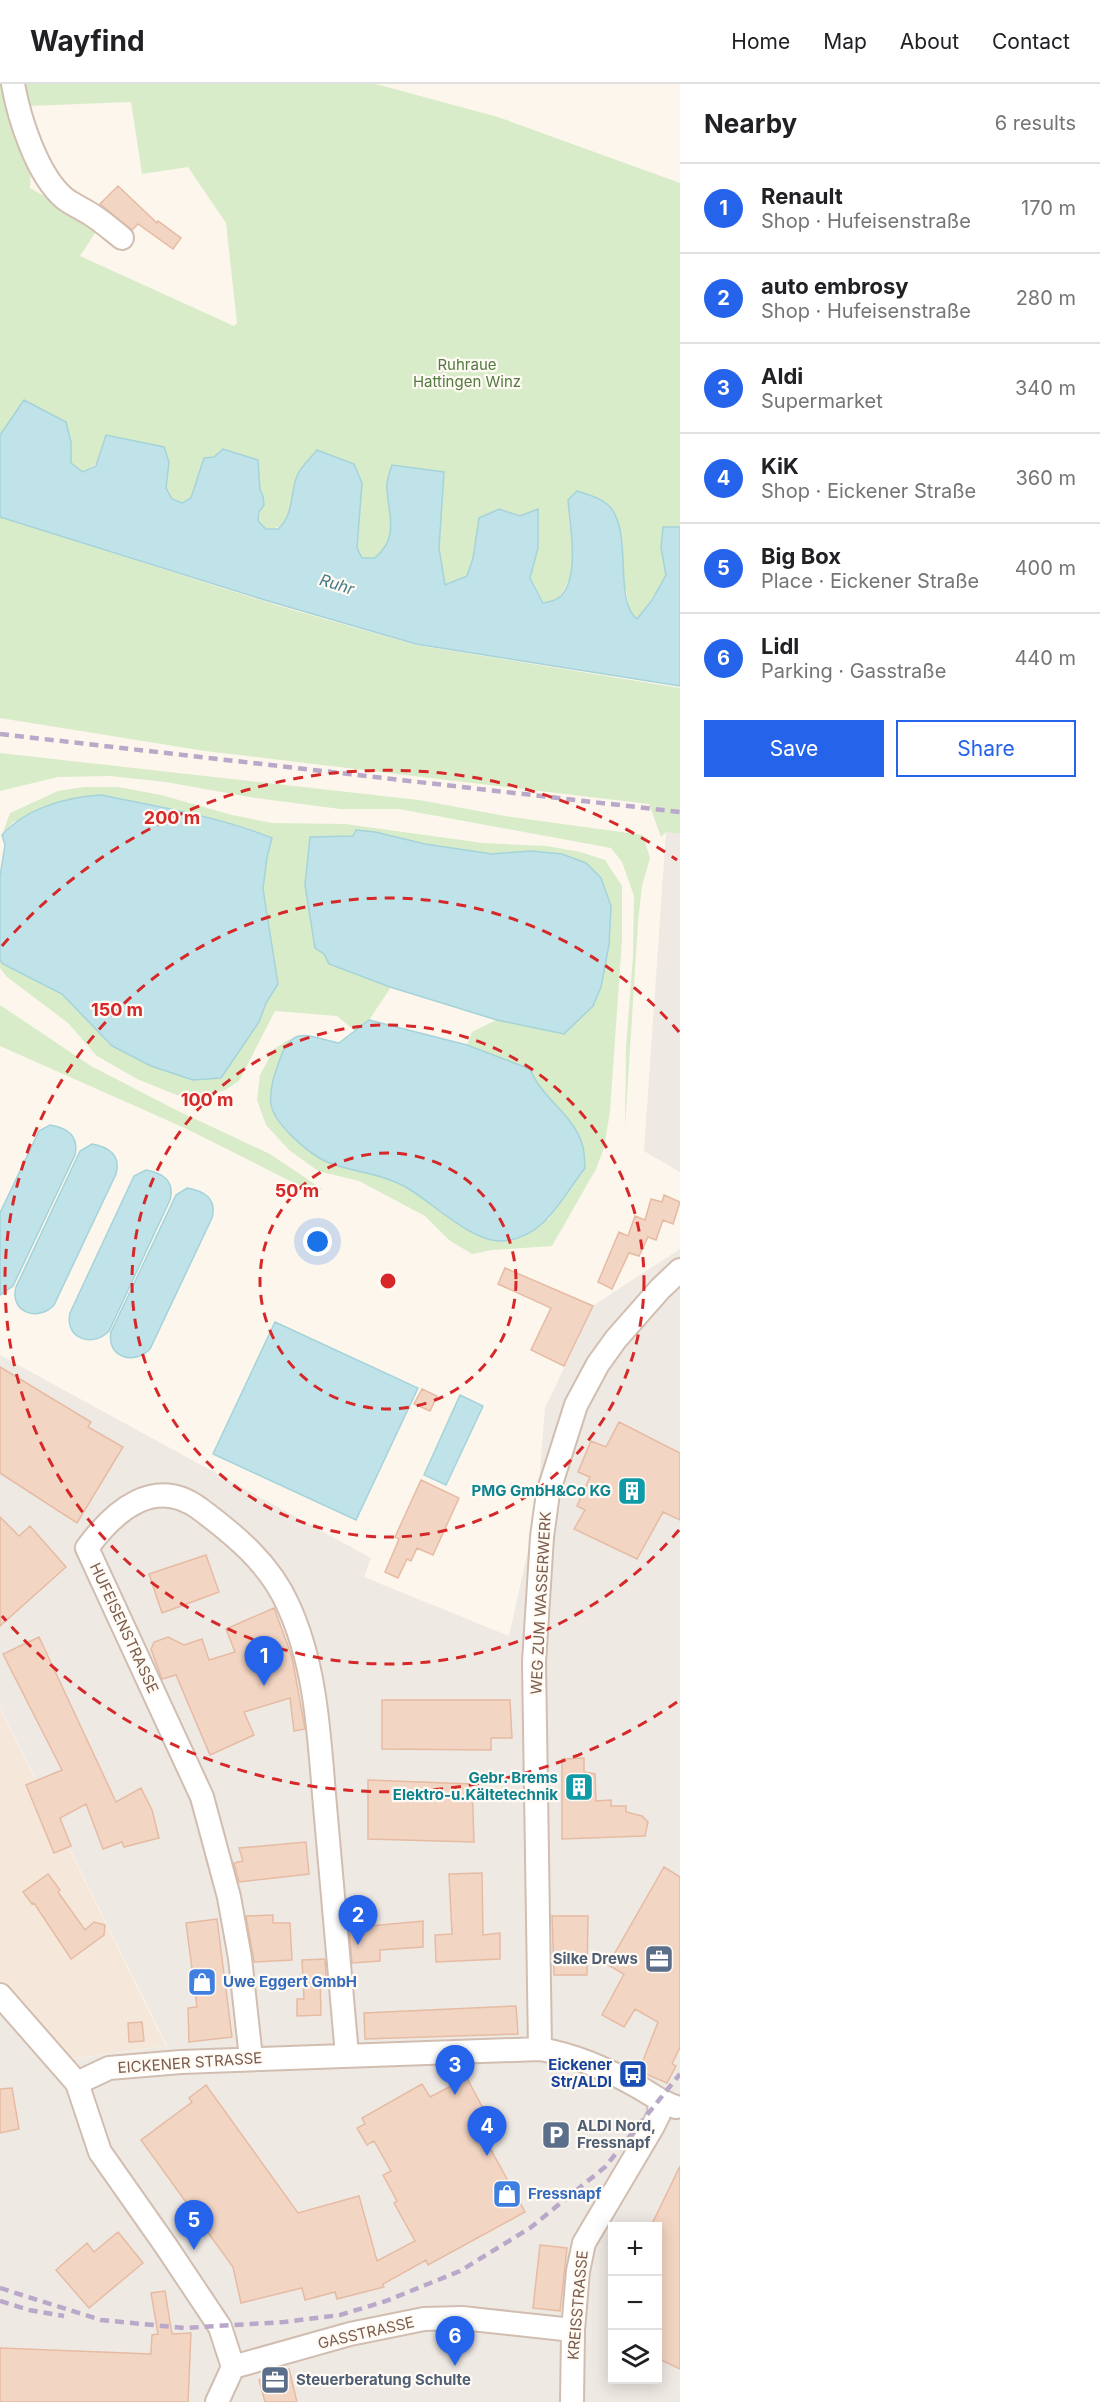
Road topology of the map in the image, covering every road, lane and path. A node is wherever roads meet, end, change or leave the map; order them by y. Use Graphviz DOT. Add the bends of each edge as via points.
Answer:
graph roads {
  1 [pos="13,84"];
  2 [pos="122,238"];
  3 [pos="680,1270"];
  4 [pos="0,1995"];
  5 [pos="540,2049"];
  6 [pos="347,2055"];
  7 [pos="251,2058"];
  8 [pos="77,2083"];
  9 [pos="668,2104"];
  10 [pos="573,2330"];
  11 [pos="233,2367"];
  12 [pos="217,2402"];
  13 [pos="572,2402"];
  1 -- 2 [label="street" via="16,102 47,178 64,198"];
  3 -- 5 [label="street, WEG ZUM WASSERWERK" via="598,1364 576,1405 548,1492 534,1662"];
  4 -- 8 [label="street"];
  5 -- 6 [label="street, EICKENER STRASSE"];
  5 -- 9 [label="street, EICKENER STRASSE" via="591,2063"];
  6 -- 7 [label="street, EICKENER STRASSE"];
  6 -- 7 [label="street, HUFEISENSTRASSE" via="312,1683 288,1604 266,1568 238,1537 195,1504 176,1497 155,1496 119,1511 87,1548 202,1797 229,1897"];
  7 -- 8 [label="street, EICKENER STRASSE" via="109,2068"];
  8 -- 11 [label="street" via="100,2152 220,2327"];
  9 -- 10 [label="street, KREISSTRASSE" via="658,2114 584,2243"];
  10 -- 11 [label="street, GASSTRASSE" via="433,2318 350,2334"];
  10 -- 13 [label="street, KREISSTRASSE"];
  11 -- 12 [label="street"];
}
